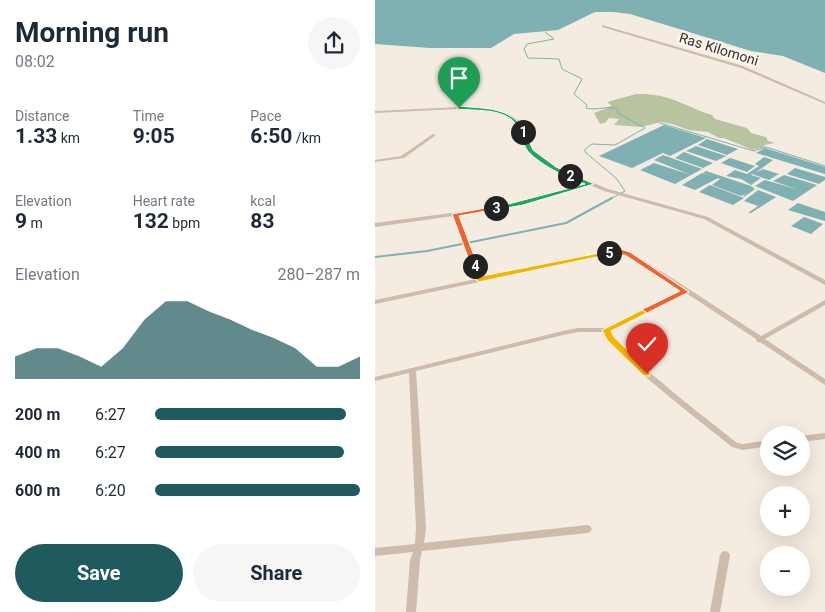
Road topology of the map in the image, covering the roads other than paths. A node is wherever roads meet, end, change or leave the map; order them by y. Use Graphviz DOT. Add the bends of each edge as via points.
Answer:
graph roads {
  1 [pos="603,26"];
  2 [pos="825,103"];
  3 [pos="375,112"];
  4 [pos="434,135"];
  5 [pos="375,161"];
  6 [pos="591,184"];
  7 [pos="455,214"];
  8 [pos="375,225"];
  9 [pos="479,279"];
  10 [pos="825,283"];
  11 [pos="685,292"];
  12 [pos="375,302"];
  13 [pos="825,302"];
  14 [pos="607,330"];
  15 [pos="759,340"];
  16 [pos="412,371"];
  17 [pos="375,379"];
  18 [pos="825,382"];
  19 [pos="825,436"];
  20 [pos="810,438"];
  21 [pos="760,445"];
  22 [pos="587,529"];
  23 [pos="419,546"];
  24 [pos="375,552"];
  25 [pos="725,555"];
  26 [pos="411,612"];
  27 [pos="715,612"];
  1 -- 2 [label="street, Ras Kilomoni" via="742,66"];
  3 -- 6 [label="street" via="465,108 507,115 517,121 531,151 554,168"];
  4 -- 5 [label="street" via="402,157"];
  6 -- 7 [label="street" via="512,206"];
  6 -- 10 [label="street" via="706,218"];
  7 -- 8 [label="street"];
  7 -- 9 [label="street"];
  9 -- 11 [label="street" via="620,252 630,255"];
  9 -- 12 [label="street"];
  11 -- 14 [label="street"];
  11 -- 15 [label="street"];
  13 -- 15 [label="street"];
  14 -- 16 [label="street" via="563,333"];
  14 -- 21 [label="street" via="610,338 647,374 735,445"];
  15 -- 18 [label="street"];
  16 -- 17 [label="street"];
  16 -- 23 [label="street" via="421,528"];
  19 -- 20 [label="street"];
  22 -- 23 [label="street"];
  23 -- 24 [label="street"];
  23 -- 26 [label="street"];
  25 -- 27 [label="street"];
}
